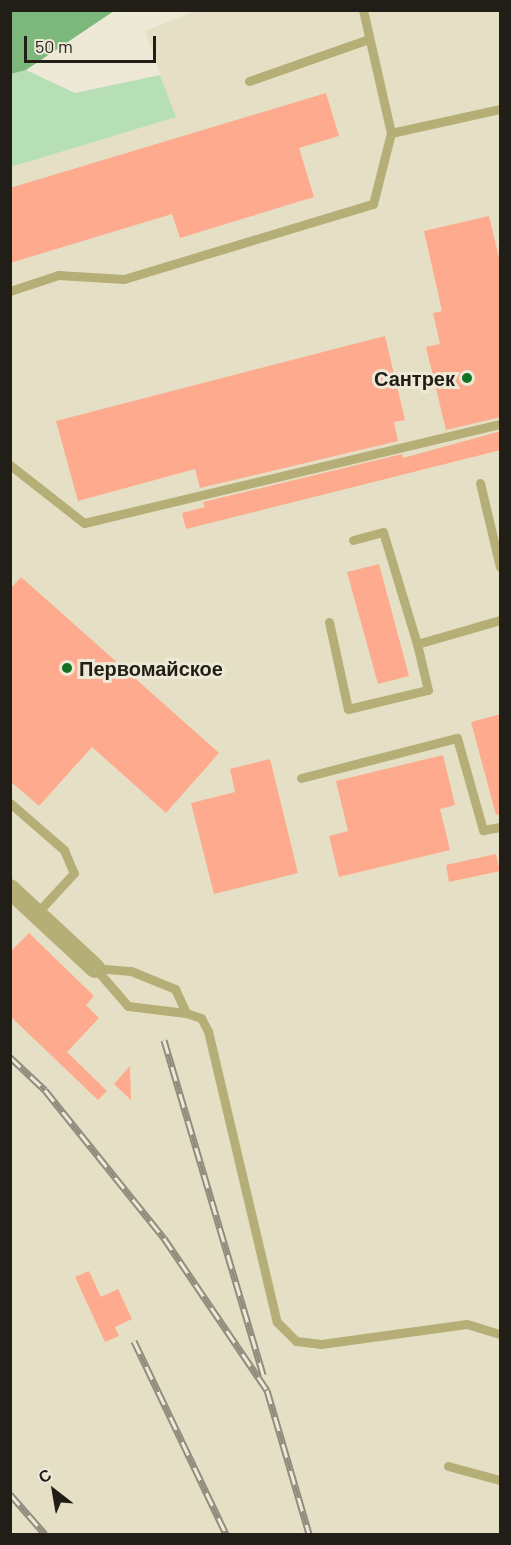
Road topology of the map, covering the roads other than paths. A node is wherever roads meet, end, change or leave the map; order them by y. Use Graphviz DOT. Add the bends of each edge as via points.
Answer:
graph roads {
  1 [pos="363,10"];
  2 [pos="369,39"];
  3 [pos="249,81"];
  4 [pos="501,109"];
  5 [pos="391,133"];
  6 [pos="10,291"];
  7 [pos="501,424"];
  8 [pos="10,465"];
  9 [pos="480,483"];
  10 [pos="353,540"];
  11 [pos="501,567"];
  12 [pos="501,620"];
  13 [pos="329,622"];
  14 [pos="417,644"];
  15 [pos="301,778"];
  16 [pos="10,803"];
  17 [pos="501,827"];
  18 [pos="10,889"];
  19 [pos="36,914"];
  20 [pos="95,968"];
  21 [pos="186,1012"];
  22 [pos="501,1335"];
  23 [pos="448,1466"];
  24 [pos="501,1480"];
  1 -- 2 [label="lane"];
  2 -- 3 [label="lane"];
  2 -- 5 [label="lane"];
  4 -- 5 [label="lane"];
  5 -- 6 [label="lane" via="373,204 124,279 58,275"];
  7 -- 8 [label="lane" via="84,522"];
  9 -- 11 [label="lane"];
  10 -- 14 [label="lane" via="383,532"];
  12 -- 14 [label="lane"];
  13 -- 14 [label="lane" via="348,709 428,690"];
  15 -- 17 [label="lane" via="457,738 483,830"];
  16 -- 19 [label="lane" via="64,850 74,873"];
  18 -- 19 [label="street"];
  19 -- 20 [label="street"];
  20 -- 21 [label="lane" via="128,1006"];
  20 -- 21 [label="lane" via="131,971 175,989"];
  21 -- 22 [label="lane" via="201,1018 208,1031 278,1322 296,1341 321,1344 467,1324"];
  23 -- 24 [label="lane"];
}
